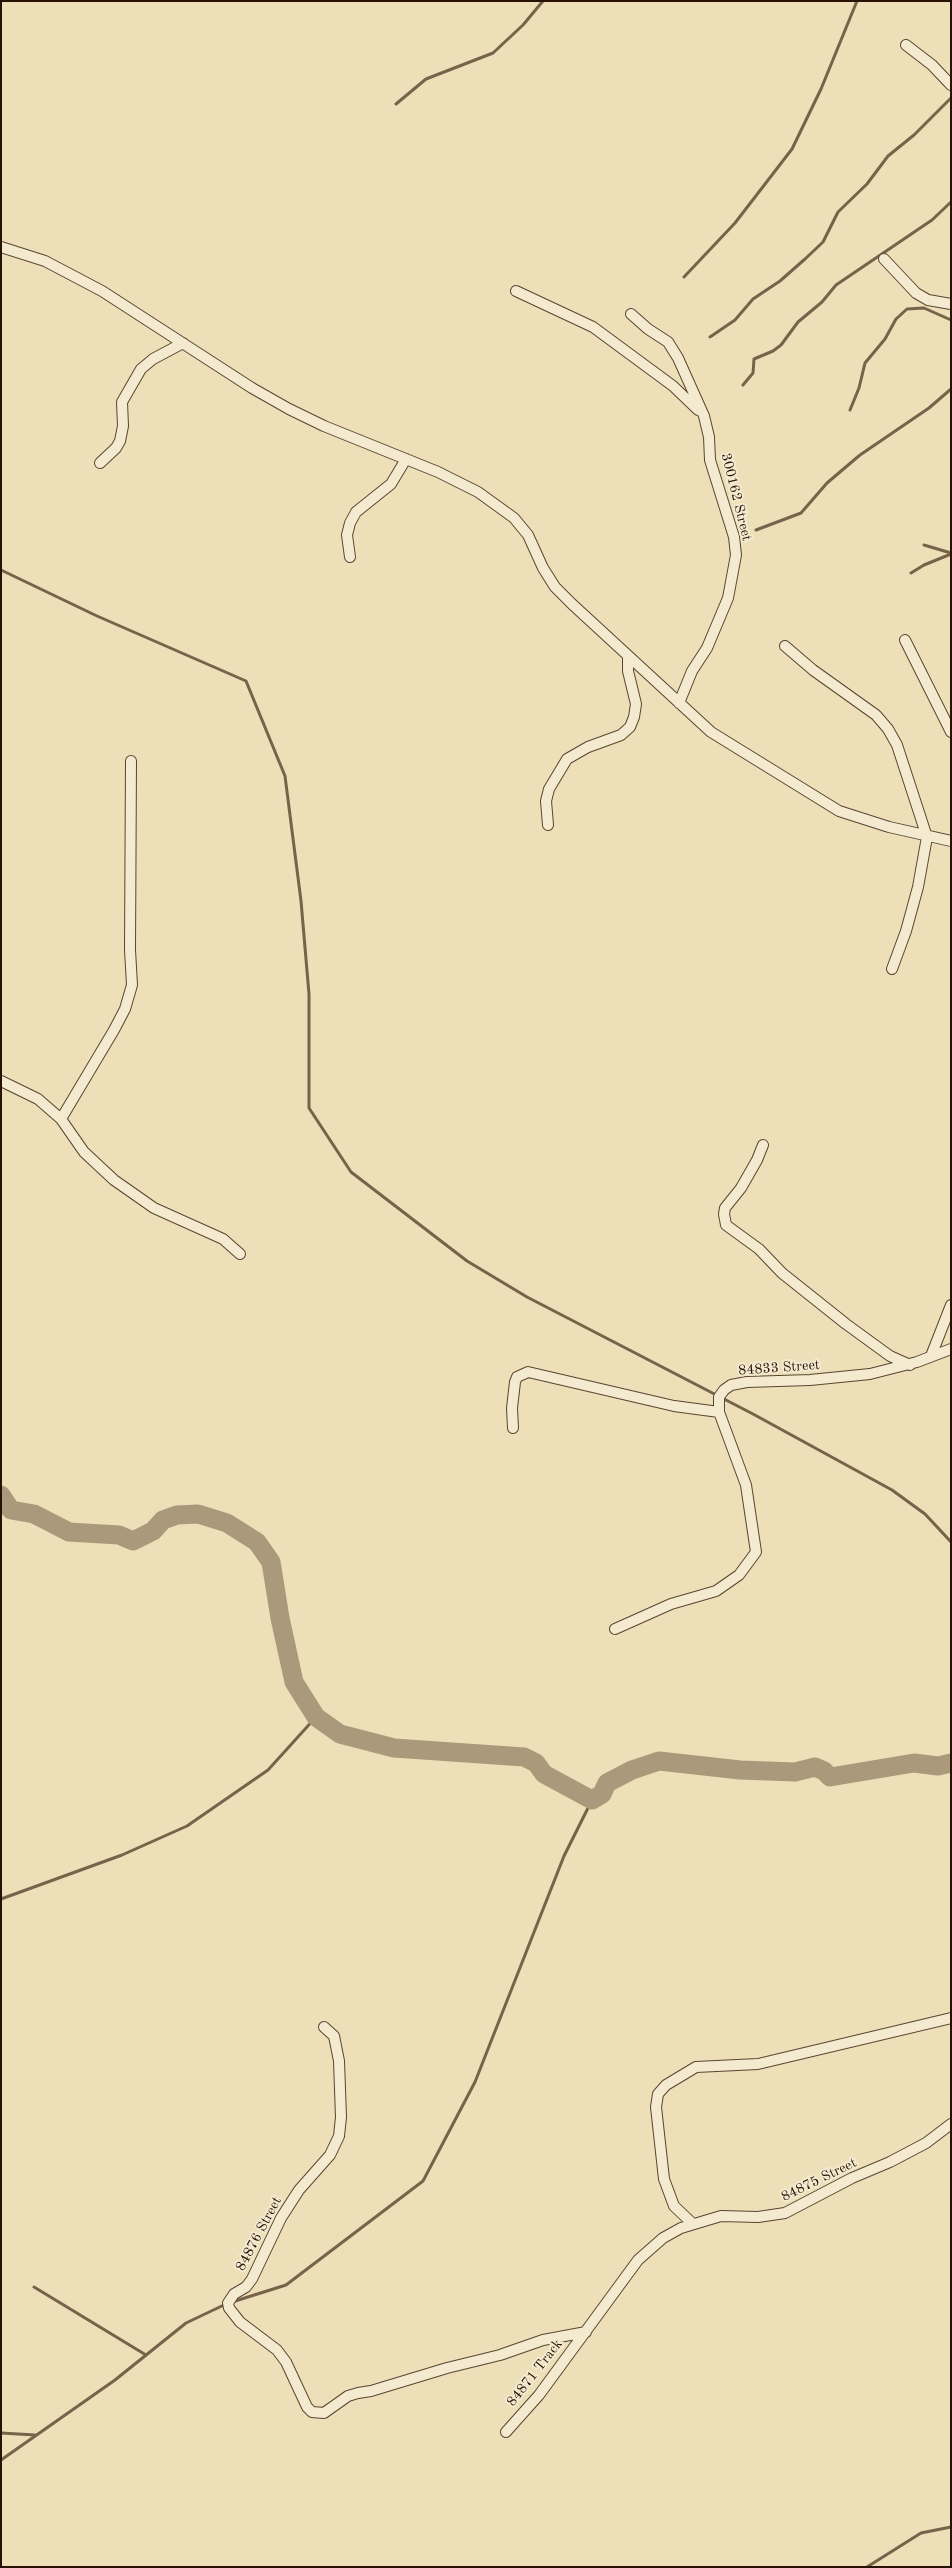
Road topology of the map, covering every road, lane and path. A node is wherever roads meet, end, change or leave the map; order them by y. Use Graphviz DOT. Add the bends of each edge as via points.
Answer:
graph roads {
  1 [pos="906,45"];
  2 [pos="951,85"];
  3 [pos="1,247"];
  4 [pos="884,260"];
  5 [pos="516,291"];
  6 [pos="951,304"];
  7 [pos="631,314"];
  8 [pos="183,343"];
  9 [pos="704,416"];
  10 [pos="406,460"];
  11 [pos="100,464"];
  12 [pos="350,558"];
  13 [pos="905,640"];
  14 [pos="785,646"];
  15 [pos="628,657"];
  16 [pos="679,703"];
  17 [pos="951,732"];
  18 [pos="131,761"];
  19 [pos="548,825"];
  20 [pos="927,837"];
  21 [pos="951,841"];
  22 [pos="892,969"];
  23 [pos="1,1081"];
  24 [pos="60,1119"];
  25 [pos="763,1145"];
  26 [pos="240,1254"];
  27 [pos="951,1305"];
  28 [pos="951,1349"];
  29 [pos="931,1356"];
  30 [pos="910,1364"];
  31 [pos="719,1412"];
  32 [pos="513,1428"];
  33 [pos="615,1630"];
  34 [pos="951,2018"];
  35 [pos="324,2027"];
  36 [pos="951,2124"];
  37 [pos="693,2224"];
  38 [pos="586,2332"];
  39 [pos="506,2432"];
  1 -- 2 [label="street"];
  3 -- 8 [label="street" via="44,261 102,290"];
  4 -- 6 [label="street" via="916,293 928,300"];
  5 -- 9 [label="street" via="592,327 673,386"];
  7 -- 9 [label="street, 300162 Street" via="673,347"];
  8 -- 10 [label="street" via="289,408"];
  8 -- 11 [label="street" via="141,368 130,384 122,402 120,441"];
  9 -- 16 [label="street, 300162 Street" via="710,460 734,537 736,555 728,598"];
  10 -- 12 [label="street" via="391,484 356,512 347,535"];
  10 -- 15 [label="street" via="478,492 514,518 528,535 556,587"];
  13 -- 17 [label="street"];
  14 -- 20 [label="street" via="812,670 876,715 888,729 897,745"];
  15 -- 16 [label="street"];
  15 -- 19 [label="street" via="636,704 630,727 620,735 567,759 549,789"];
  16 -- 20 [label="street" via="711,732 839,811"];
  18 -- 24 [label="street" via="132,985 114,1030"];
  20 -- 21 [label="street"];
  20 -- 22 [label="street" via="918,887"];
  23 -- 24 [label="street" via="38,1099"];
  24 -- 26 [label="street" via="84,1152 114,1180 154,1208 223,1240"];
  25 -- 30 [label="street" via="741,1188 725,1208 726,1225 846,1324 890,1356"];
  27 -- 29 [label="street"];
  28 -- 29 [label="street, 84833 Street"];
  29 -- 30 [label="street, 84833 Street"];
  30 -- 31 [label="street, 84833 Street" via="870,1374 730,1385 719,1397"];
  31 -- 32 [label="street" via="682,1407 528,1372 514,1382"];
  31 -- 33 [label="street" via="746,1486 756,1552 739,1574 716,1591 671,1604"];
  34 -- 37 [label="street" via="758,2064 696,2067 666,2085 658,2094 656,2107 664,2179 674,2206"];
  35 -- 38 [label="street, 84876 Street" via="334,2036 338,2061 338,2136 330,2155 299,2190 281,2218 252,2279 228,2303 240,2322 277,2350 307,2408 324,2413 348,2396 500,2355 543,2340"];
  36 -- 37 [label="street, 84875 Street" via="926,2143 785,2212 758,2217 721,2216"];
  37 -- 38 [label="street, 84875 Street" via="664,2238 638,2260"];
  38 -- 39 [label="street, 84871 Track" via="539,2395"];
}
